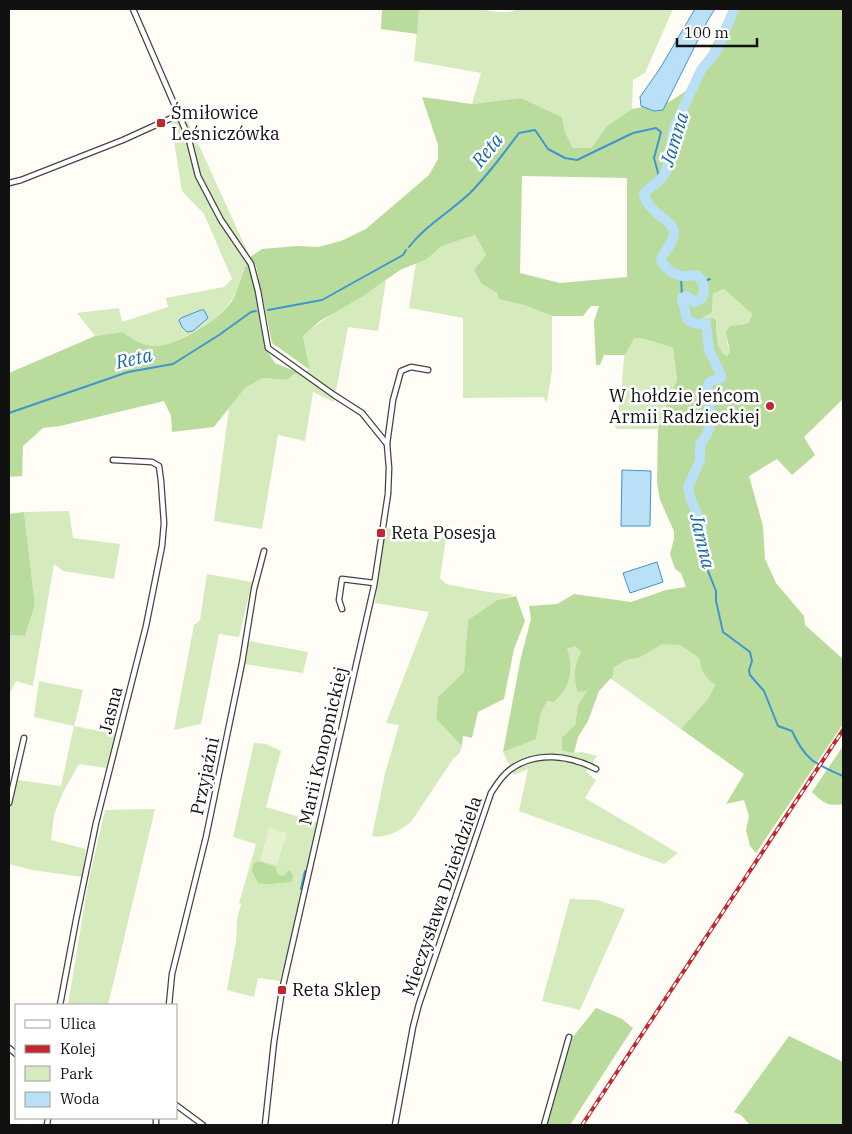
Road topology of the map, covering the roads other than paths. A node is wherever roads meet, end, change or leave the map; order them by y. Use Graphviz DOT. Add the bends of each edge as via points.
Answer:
graph roads {
  1 [pos="132,9"];
  2 [pos="178,115"];
  3 [pos="9,183"];
  4 [pos="428,370"];
  5 [pos="387,444"];
  6 [pos="113,460"];
  7 [pos="264,551"];
  8 [pos="374,584"];
  9 [pos="342,609"];
  10 [pos="24,738"];
  11 [pos="596,769"];
  12 [pos="9,803"];
  13 [pos="60,1004"];
  14 [pos="168,1004"];
  15 [pos="570,1037"];
  16 [pos="178,1106"];
  17 [pos="203,1125"];
  18 [pos="265,1125"];
  19 [pos="395,1125"];
  20 [pos="544,1125"];
  1 -- 2 [label="street"];
  2 -- 3 [label="street" via="123,140"];
  2 -- 5 [label="street" via="188,136 198,176 221,220 252,264 268,348 362,413"];
  4 -- 5 [label="street, Marii Konopnickiej" via="411,367 401,371"];
  5 -- 8 [label="street, Marii Konopnickiej" via="388,494"];
  6 -- 13 [label="street, Jasna" via="152,462 159,466 164,536 146,626 94,833"];
  7 -- 14 [label="street, Przyjaźni" via="206,838 172,974"];
  8 -- 9 [label="street" via="342,579"];
  8 -- 18 [label="street, Marii Konopnickiej" via="282,990"];
  10 -- 12 [label="street"];
  11 -- 19 [label="street, Mieczysława Dzieńdziela" via="566,758 539,758 510,770 491,793 413,1027"];
  15 -- 20 [label="street"];
  16 -- 17 [label="street"];
}
